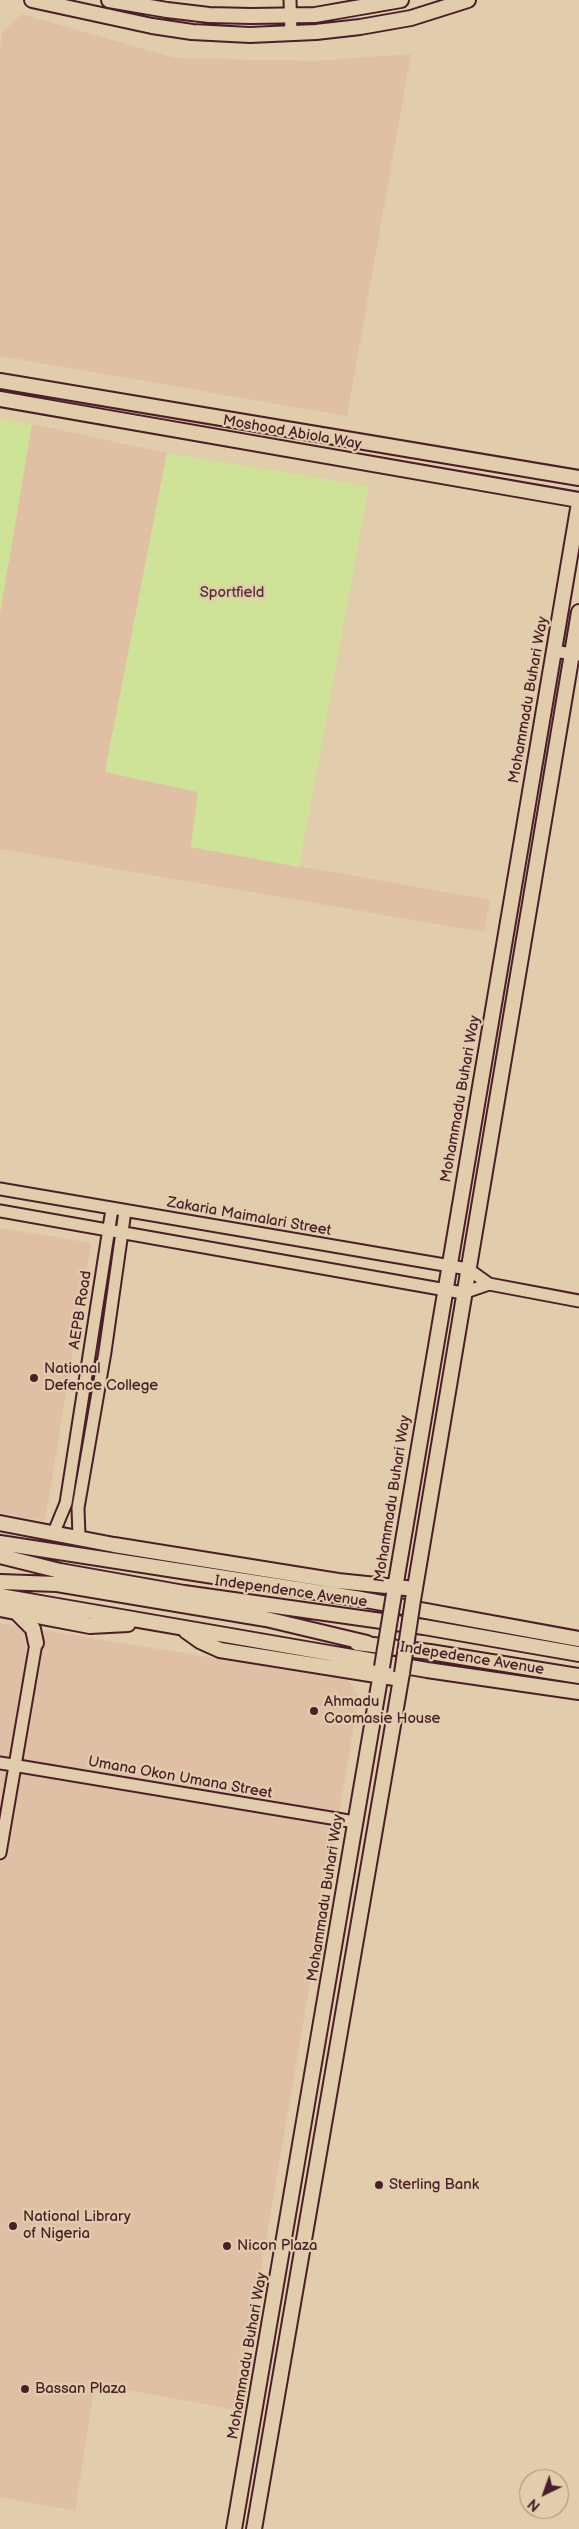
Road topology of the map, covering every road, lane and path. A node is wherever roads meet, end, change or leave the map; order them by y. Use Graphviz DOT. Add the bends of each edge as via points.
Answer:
graph roads {
  1 [pos="32,0"];
  2 [pos="109,0"];
  3 [pos="290,0"];
  4 [pos="401,0"];
  5 [pos="468,0"];
  6 [pos="291,16"];
  7 [pos="291,34"];
  8 [pos="0,381"];
  9 [pos="0,399"];
  10 [pos="235,420"];
  11 [pos="232,438"];
  12 [pos="579,478"];
  13 [pos="579,502"];
  14 [pos="579,612"];
  15 [pos="554,651"];
  16 [pos="576,654"];
  17 [pos="0,1189"];
  18 [pos="112,1208"];
  19 [pos="0,1211"];
  20 [pos="125,1211"];
  21 [pos="108,1231"];
  22 [pos="122,1233"];
  23 [pos="448,1266"];
  24 [pos="468,1269"];
  25 [pos="489,1284"];
  26 [pos="444,1289"];
  27 [pos="464,1293"];
  28 [pos="579,1301"];
  29 [pos="0,1523"];
  30 [pos="54,1532"];
  31 [pos="79,1536"];
  32 [pos="0,1543"];
  33 [pos="0,1556"];
  34 [pos="0,1582"];
  35 [pos="278,1586"];
  36 [pos="394,1591"];
  37 [pos="414,1595"];
  38 [pos="0,1596"];
  39 [pos="0,1609"];
  40 [pos="18,1614"];
  41 [pos="332,1614"];
  42 [pos="62,1622"];
  43 [pos="149,1622"];
  44 [pos="184,1629"];
  45 [pos="579,1639"];
  46 [pos="36,1643"];
  47 [pos="271,1643"];
  48 [pos="367,1643"];
  49 [pos="579,1654"];
  50 [pos="381,1671"];
  51 [pos="402,1676"];
  52 [pos="579,1676"];
  53 [pos="579,1692"];
  54 [pos="0,1763"];
  55 [pos="14,1765"];
  56 [pos="356,1822"];
  57 [pos="0,1853"];
  58 [pos="325,2005"];
  59 [pos="345,2009"];
  60 [pos="263,2365"];
  61 [pos="282,2370"];
  62 [pos="234,2529"];
  63 [pos="254,2529"];
  1 -- 7 [label="main road" via="192,32"];
  2 -- 6 [label="main road" via="209,15"];
  3 -- 6 [label="street"];
  4 -- 6 [label="main road"];
  5 -- 7 [label="main road" via="402,19"];
  6 -- 7 [label="street"];
  8 -- 10 [label="main road, Moshood Abiola Way"];
  9 -- 11 [label="main road, Moshood Abiola Way"];
  10 -- 11 [label="main road"];
  10 -- 12 [label="main road, Moshood Abiola Way"];
  11 -- 13 [label="main road, Moshood Abiola Way"];
  13 -- 15 [label="main road, Mohammadu Buhari Way"];
  14 -- 16 [label="main road"];
  15 -- 16 [label="street"];
  15 -- 23 [label="main road, Mohammadu Buhari Way"];
  16 -- 24 [label="main road"];
  17 -- 18 [label="street, Zakaria Maimalari Street"];
  18 -- 20 [label="street, Zakaria Maimalari Street"];
  18 -- 21 [label="street, AEPB Road"];
  19 -- 21 [label="street"];
  20 -- 22 [label="street, AEPB Road"];
  20 -- 23 [label="street, Zakaria Maimalari Street"];
  21 -- 22 [label="street"];
  21 -- 30 [label="street, AEPB Road" via="66,1503"];
  22 -- 26 [label="street"];
  22 -- 31 [label="street, AEPB Road" via="78,1508"];
  23 -- 24 [label="street, Zakaria Maimalari Street"];
  23 -- 26 [label="main road, Mohammadu Buhari Way"];
  24 -- 25 [label="street, Zakaria Maimalari Street"];
  24 -- 27 [label="main road"];
  25 -- 27 [label="street"];
  25 -- 28 [label="street, Zakaria Maimalari Street"];
  26 -- 27 [label="street"];
  26 -- 36 [label="main road, Mohammadu Buhari Way"];
  27 -- 37 [label="main road"];
  29 -- 30 [label="main road"];
  30 -- 31 [label="main road"];
  31 -- 36 [label="main road" via="114,1545"];
  32 -- 35 [label="main road, Independence Avenue"];
  33 -- 41 [label="main road, Independence Avenue" via="60,1571 184,1593"];
  34 -- 48 [label="main road, Independence Avenue" via="57,1584 238,1615"];
  35 -- 41 [label="main road"];
  35 -- 45 [label="main road, Independence Avenue"];
  36 -- 37 [label="main road"];
  36 -- 50 [label="main road, Mohammadu Buhari Way, bridge"];
  37 -- 51 [label="main road, bridge"];
  38 -- 43 [label="main road"];
  39 -- 40 [label="main road"];
  40 -- 42 [label="main road"];
  40 -- 46 [label="main road" via="33,1629"];
  41 -- 49 [label="main road, Independence Avenue"];
  42 -- 43 [label="main road" via="90,1626"];
  42 -- 46 [label="main road" via="47,1628"];
  43 -- 44 [label="main road"];
  44 -- 47 [label="main road"];
  44 -- 50 [label="main road" via="220,1650"];
  46 -- 55 [label="street"];
  47 -- 48 [label="main road"];
  47 -- 53 [label="main road, Indepedence Avenue"];
  48 -- 52 [label="main road"];
  50 -- 51 [label="main road"];
  50 -- 56 [label="main road, Mohammadu Buhari Way"];
  51 -- 59 [label="main road"];
  54 -- 55 [label="street, Umana Okon Umana Street"];
  55 -- 56 [label="street, Umana Okon Umana Street"];
  55 -- 57 [label="street"];
  56 -- 58 [label="main road, Mohammadu Buhari Way"];
  58 -- 59 [label="main road"];
  58 -- 60 [label="main road, Mohammadu Buhari Way"];
  59 -- 61 [label="main road"];
  60 -- 61 [label="main road"];
  60 -- 62 [label="main road, Mohammadu Buhari Way"];
  61 -- 63 [label="main road"];
}
